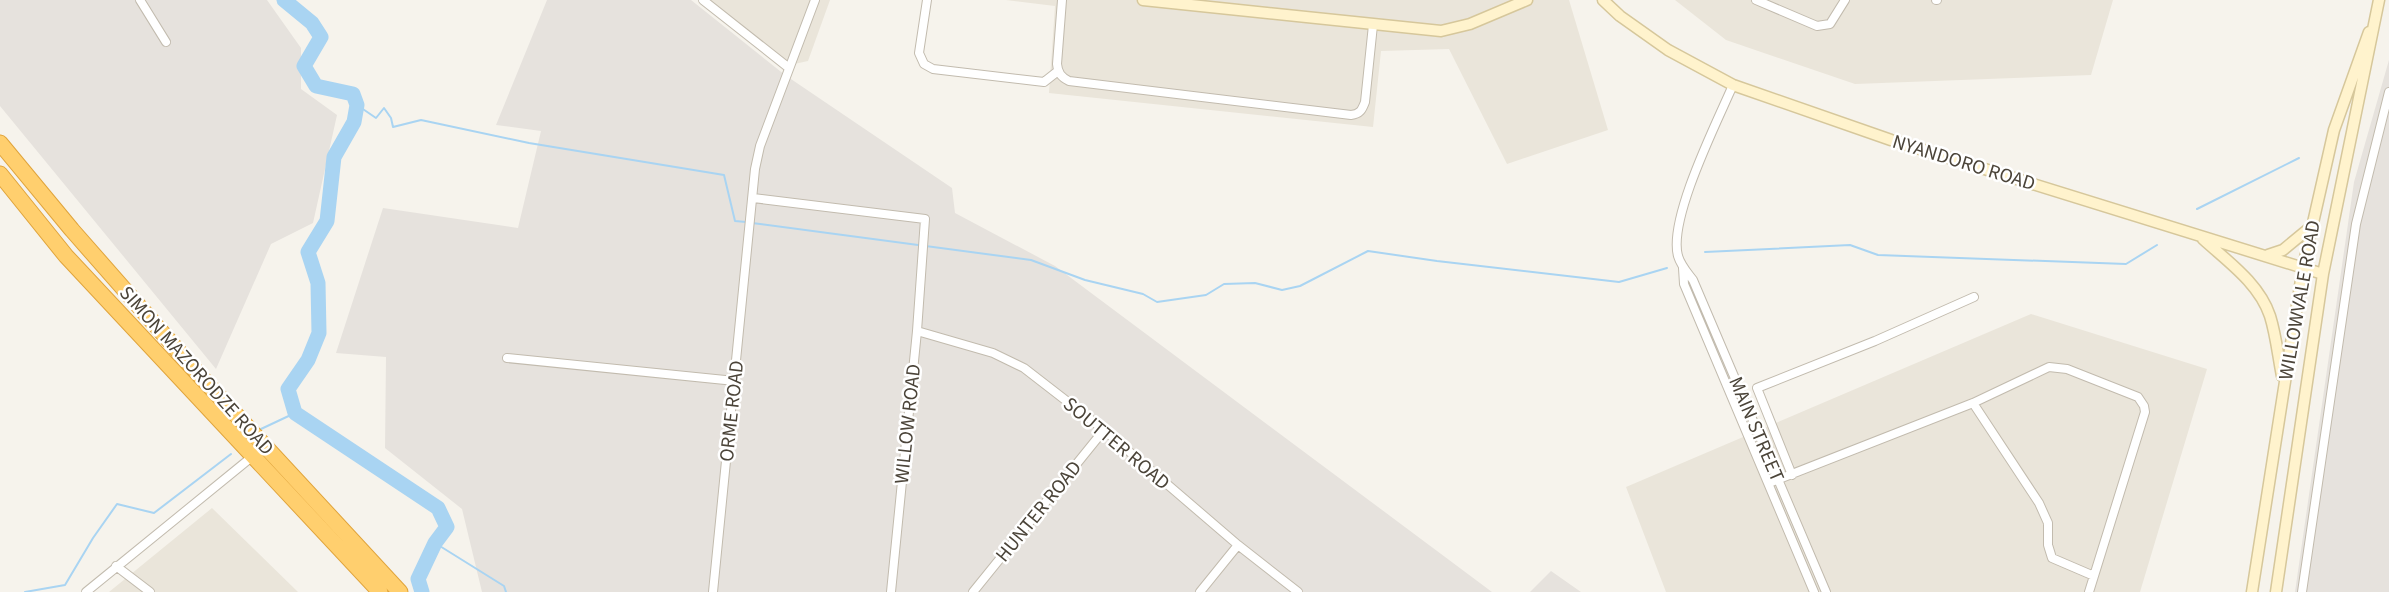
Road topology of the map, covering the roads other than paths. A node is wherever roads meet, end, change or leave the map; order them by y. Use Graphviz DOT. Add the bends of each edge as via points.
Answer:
graph roads {
  1 [pos="140,0"];
  2 [pos="703,0"];
  3 [pos="815,0"];
  4 [pos="927,0"];
  5 [pos="1062,0"];
  6 [pos="1143,0"];
  7 [pos="1527,0"];
  8 [pos="1603,0"];
  9 [pos="1756,0"];
  10 [pos="1845,0"];
  11 [pos="2379,0"];
  12 [pos="2376,15"];
  13 [pos="1373,25"];
  14 [pos="166,42"];
  15 [pos="789,68"];
  16 [pos="1058,71"];
  17 [pos="1733,85"];
  18 [pos="2389,92"];
  19 [pos="0,143"];
  20 [pos="0,174"];
  21 [pos="753,198"];
  22 [pos="2312,226"];
  23 [pos="2200,236"];
  24 [pos="2268,255"];
  25 [pos="2304,267"];
  26 [pos="1683,268"];
  27 [pos="2323,274"];
  28 [pos="1974,297"];
  29 [pos="917,331"];
  30 [pos="507,358"];
  31 [pos="735,381"];
  32 [pos="2283,385"];
  33 [pos="1973,403"];
  34 [pos="1104,430"];
  35 [pos="253,456"];
  36 [pos="1792,475"];
  37 [pos="1779,480"];
  38 [pos="1769,483"];
  39 [pos="1238,545"];
  40 [pos="116,566"];
  41 [pos="2094,576"];
  42 [pos="86,592"];
  43 [pos="150,592"];
  44 [pos="380,592"];
  45 [pos="400,592"];
  46 [pos="713,592"];
  47 [pos="891,592"];
  48 [pos="973,592"];
  49 [pos="1200,592"];
  50 [pos="1298,592"];
  51 [pos="1814,592"];
  52 [pos="1826,592"];
  53 [pos="2089,592"];
  54 [pos="2252,592"];
  55 [pos="2276,592"];
  56 [pos="2302,592"];
  1 -- 14 [label="street"];
  2 -- 15 [label="street"];
  3 -- 15 [label="street"];
  4 -- 16 [label="street" via="919,53 924,64 933,69 1044,82"];
  5 -- 16 [label="street"];
  6 -- 13 [label="main road"];
  7 -- 13 [label="main road" via="1456,29"];
  8 -- 17 [label="main road, NYANDORO ROAD" via="1668,50"];
  9 -- 10 [label="street" via="1817,26 1830,24"];
  11 -- 12 [label="main road, WILLOWVALE ROAD"];
  12 -- 22 [label="main road, WILLOWVALE ROAD" via="2334,130"];
  12 -- 27 [label="main road, WILLOWVALE ROAD"];
  13 -- 16 [label="street" via="1365,102 1358,114 1077,82 1062,78"];
  15 -- 21 [label="street" via="760,146"];
  17 -- 23 [label="main road, NYANDORO ROAD" via="1891,140"];
  17 -- 26 [label="street, MAIN STREET" via="1688,189 1676,240"];
  18 -- 56 [label="street" via="2356,224"];
  19 -- 45 [label="highway, SIMON MAZORODZE ROAD" via="194,369"];
  20 -- 35 [label="highway, SIMON MAZORODZE ROAD" via="66,256"];
  21 -- 29 [label="street, WILLOW ROAD" via="926,219"];
  21 -- 31 [label="street, ORME ROAD"];
  22 -- 24 [label="main road" via="2283,250"];
  22 -- 25 [label="main road, WILLOWVALE ROAD"];
  23 -- 24 [label="main road, NYANDORO ROAD"];
  23 -- 32 [label="main road" via="2248,281 2263,302 2274,333"];
  24 -- 25 [label="main road, NYANDORO ROAD"];
  25 -- 27 [label="main road, NYANDORO ROAD"];
  25 -- 32 [label="main road, WILLOWVALE ROAD"];
  26 -- 37 [label="street, MAIN STREET" via="1693,279"];
  26 -- 38 [label="street, MAIN STREET" via="1684,284"];
  27 -- 55 [label="main road, WILLOWVALE ROAD"];
  28 -- 36 [label="street" via="1757,388"];
  29 -- 34 [label="street, SOUTTER ROAD" via="1010,360"];
  29 -- 47 [label="street, WILLOW ROAD"];
  30 -- 31 [label="street"];
  31 -- 46 [label="street, ORME ROAD"];
  32 -- 54 [label="main road, WILLOWVALE ROAD"];
  33 -- 36 [label="street"];
  33 -- 41 [label="street" via="2039,503 2048,523 2052,558"];
  33 -- 41 [label="street" via="2057,367 2142,401 2144,419"];
  34 -- 39 [label="street, SOUTTER ROAD"];
  34 -- 48 [label="street, HUNTER ROAD"];
  35 -- 40 [label="street"];
  35 -- 44 [label="highway, SIMON MAZORODZE ROAD"];
  36 -- 37 [label="street"];
  37 -- 38 [label="street"];
  37 -- 52 [label="street, MAIN STREET"];
  38 -- 51 [label="street, MAIN STREET"];
  39 -- 49 [label="street"];
  39 -- 50 [label="street, SOUTTER ROAD"];
  40 -- 42 [label="street"];
  40 -- 43 [label="street"];
  41 -- 53 [label="street"];
}
